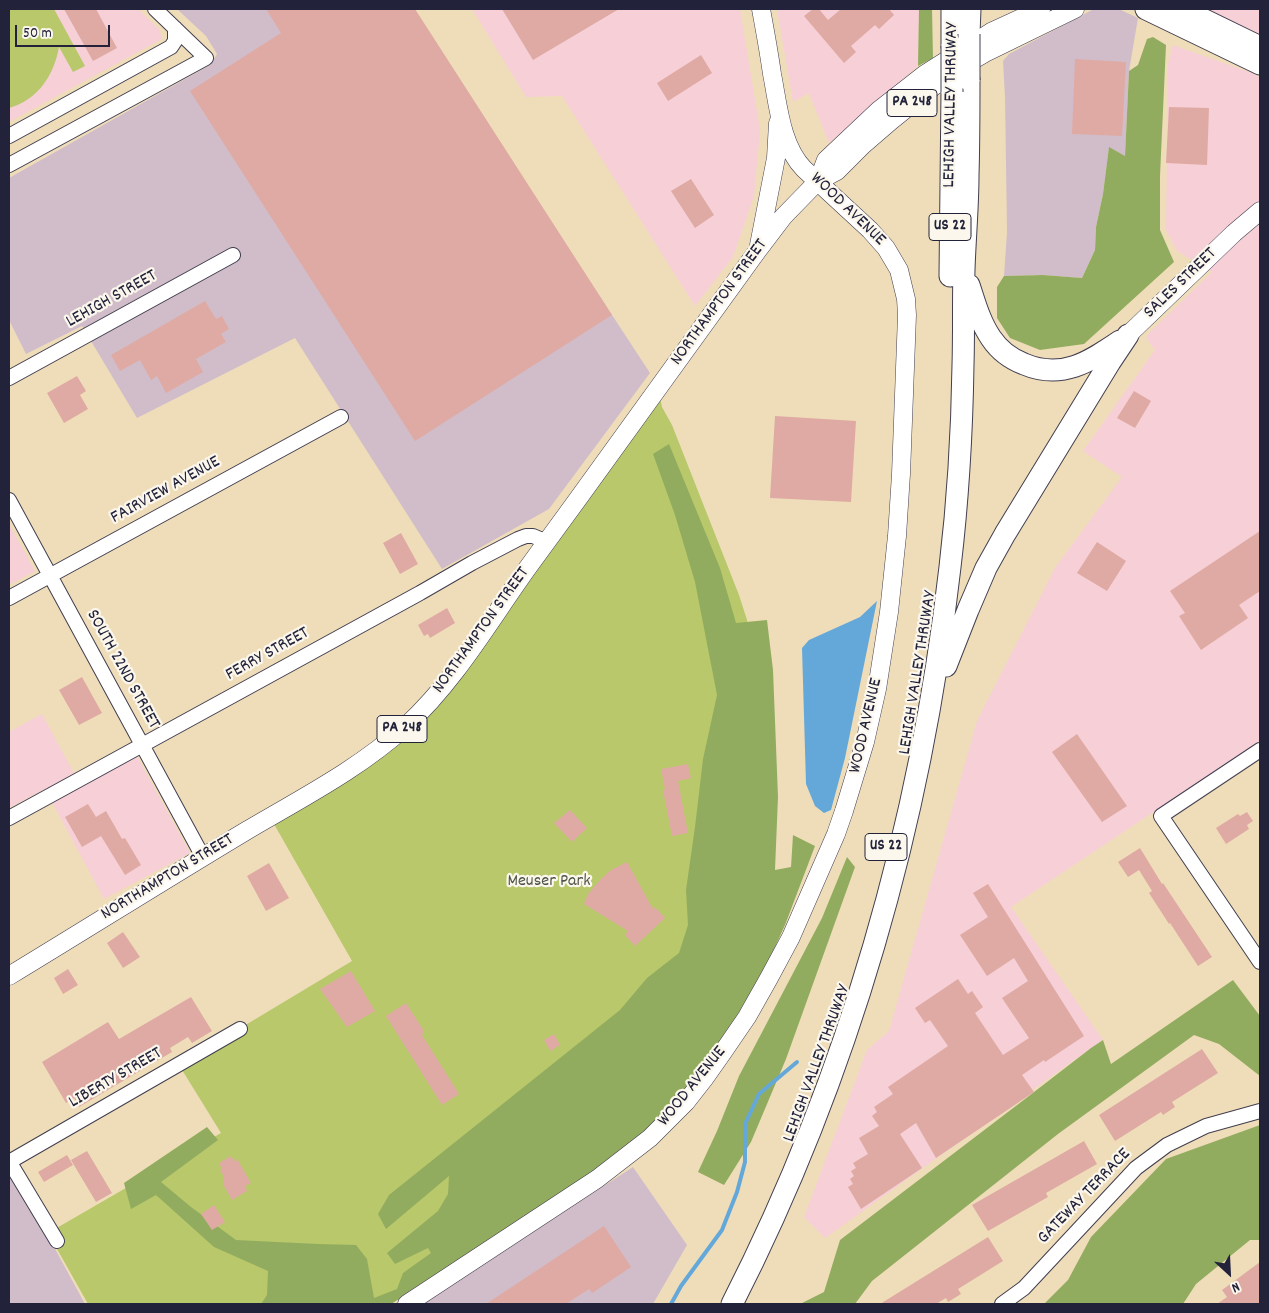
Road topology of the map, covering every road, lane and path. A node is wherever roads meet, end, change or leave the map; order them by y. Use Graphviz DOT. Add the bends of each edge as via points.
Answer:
graph roads {
  1 [pos="155,9"];
  2 [pos="761,9"];
  3 [pos="952,9"];
  4 [pos="970,9"];
  5 [pos="1075,9"];
  6 [pos="1146,9"];
  7 [pos="1184,9"];
  8 [pos="1036,10"];
  9 [pos="175,28"];
  10 [pos="961,40"];
  11 [pos="1260,47"];
  12 [pos="1260,64"];
  13 [pos="960,86"];
  14 [pos="779,112"];
  15 [pos="9,136"];
  16 [pos="9,164"];
  17 [pos="818,181"];
  18 [pos="1260,197"];
  19 [pos="1260,211"];
  20 [pos="1234,233"];
  21 [pos="758,250"];
  22 [pos="233,255"];
  23 [pos="964,270"];
  24 [pos="1128,335"];
  25 [pos="9,378"];
  26 [pos="341,417"];
  27 [pos="9,500"];
  28 [pos="547,542"];
  29 [pos="50,576"];
  30 [pos="9,598"];
  31 [pos="930,708"];
  32 [pos="142,745"];
  33 [pos="1260,750"];
  34 [pos="9,818"];
  35 [pos="203,857"];
  36 [pos="1260,962"];
  37 [pos="9,976"];
  38 [pos="240,1029"];
  39 [pos="1260,1111"];
  40 [pos="9,1161"];
  41 [pos="57,1241"];
  42 [pos="406,1304"];
  43 [pos="716,1304"];
  44 [pos="732,1304"];
  45 [pos="1002,1304"];
  1 -- 9 [label="street"];
  2 -- 14 [label="main road, WOOD AVENUE"];
  3 -- 10 [label="highway, LEHIGH VALLEY THRUWAY / US 22"];
  4 -- 10 [label="highway, LEHIGH VALLEY THRUWAY / US 22"];
  5 -- 17 [label="main road, NORTHAMPTON STREET / PA 248" via="956,70 892,120 837,171"];
  6 -- 12 [label="highway"];
  7 -- 11 [label="highway"];
  8 -- 17 [label="main road, NORTHAMPTON STREET / PA 248" via="947,59 890,101 826,160"];
  9 -- 15 [label="street" via="175,41 171,47"];
  9 -- 16 [label="street" via="206,58"];
  10 -- 13 [label="highway, LEHIGH VALLEY THRUWAY / US 22, bridge"];
  13 -- 23 [label="highway, LEHIGH VALLEY THRUWAY / US 22" via="968,176"];
  13 -- 43 [label="highway, LEHIGH VALLEY THRUWAY / US 22" via="942,500 927,638 912,725 870,907 829,1040 780,1168"];
  14 -- 17 [label="main road, WOOD AVENUE" via="795,158"];
  14 -- 21 [label="main road" via="776,158"];
  17 -- 21 [label="main road, NORTHAMPTON STREET / PA 248" via="783,217"];
  17 -- 42 [label="main road, WOOD AVENUE" via="886,248 899,270 907,315 901,474 888,612 877,689 865,742 836,834 799,921 769,978 747,1017 686,1102 632,1154 597,1180"];
  18 -- 20 [label="main road, SALES STREET"];
  19 -- 20 [label="main road, SALES STREET"];
  20 -- 24 [label="main road, SALES STREET"];
  21 -- 28 [label="main road, NORTHAMPTON STREET / PA 248"];
  22 -- 25 [label="street, LEHIGH STREET"];
  23 -- 24 [label="highway" via="991,338 1009,357 1027,366 1044,370 1070,368 1095,357"];
  23 -- 31 [label="highway, LEHIGH VALLEY THRUWAY / US 22" via="964,365 957,498"];
  24 -- 31 [label="highway" via="986,568"];
  26 -- 29 [label="street, FAIRVIEW AVENUE"];
  27 -- 29 [label="street, SOUTH 22ND STREET"];
  28 -- 32 [label="street, FERRY STREET" via="533,536 515,541"];
  28 -- 35 [label="main road, NORTHAMPTON STREET / PA 248" via="448,682 404,728 346,772"];
  29 -- 30 [label="street, FAIRVIEW AVENUE"];
  29 -- 32 [label="street, SOUTH 22ND STREET"];
  31 -- 44 [label="highway, LEHIGH VALLEY THRUWAY / US 22" via="900,849 862,985 788,1185"];
  32 -- 34 [label="street, FERRY STREET"];
  32 -- 35 [label="street, SOUTH 22ND STREET"];
  33 -- 36 [label="street" via="1161,816"];
  35 -- 37 [label="main road, NORTHAMPTON STREET / PA 248"];
  38 -- 40 [label="street, LIBERTY STREET"];
  39 -- 45 [label="street, GATEWAY TERRACE" via="1206,1126 1167,1145 1144,1162 1024,1288"];
  40 -- 41 [label="street"];
}
